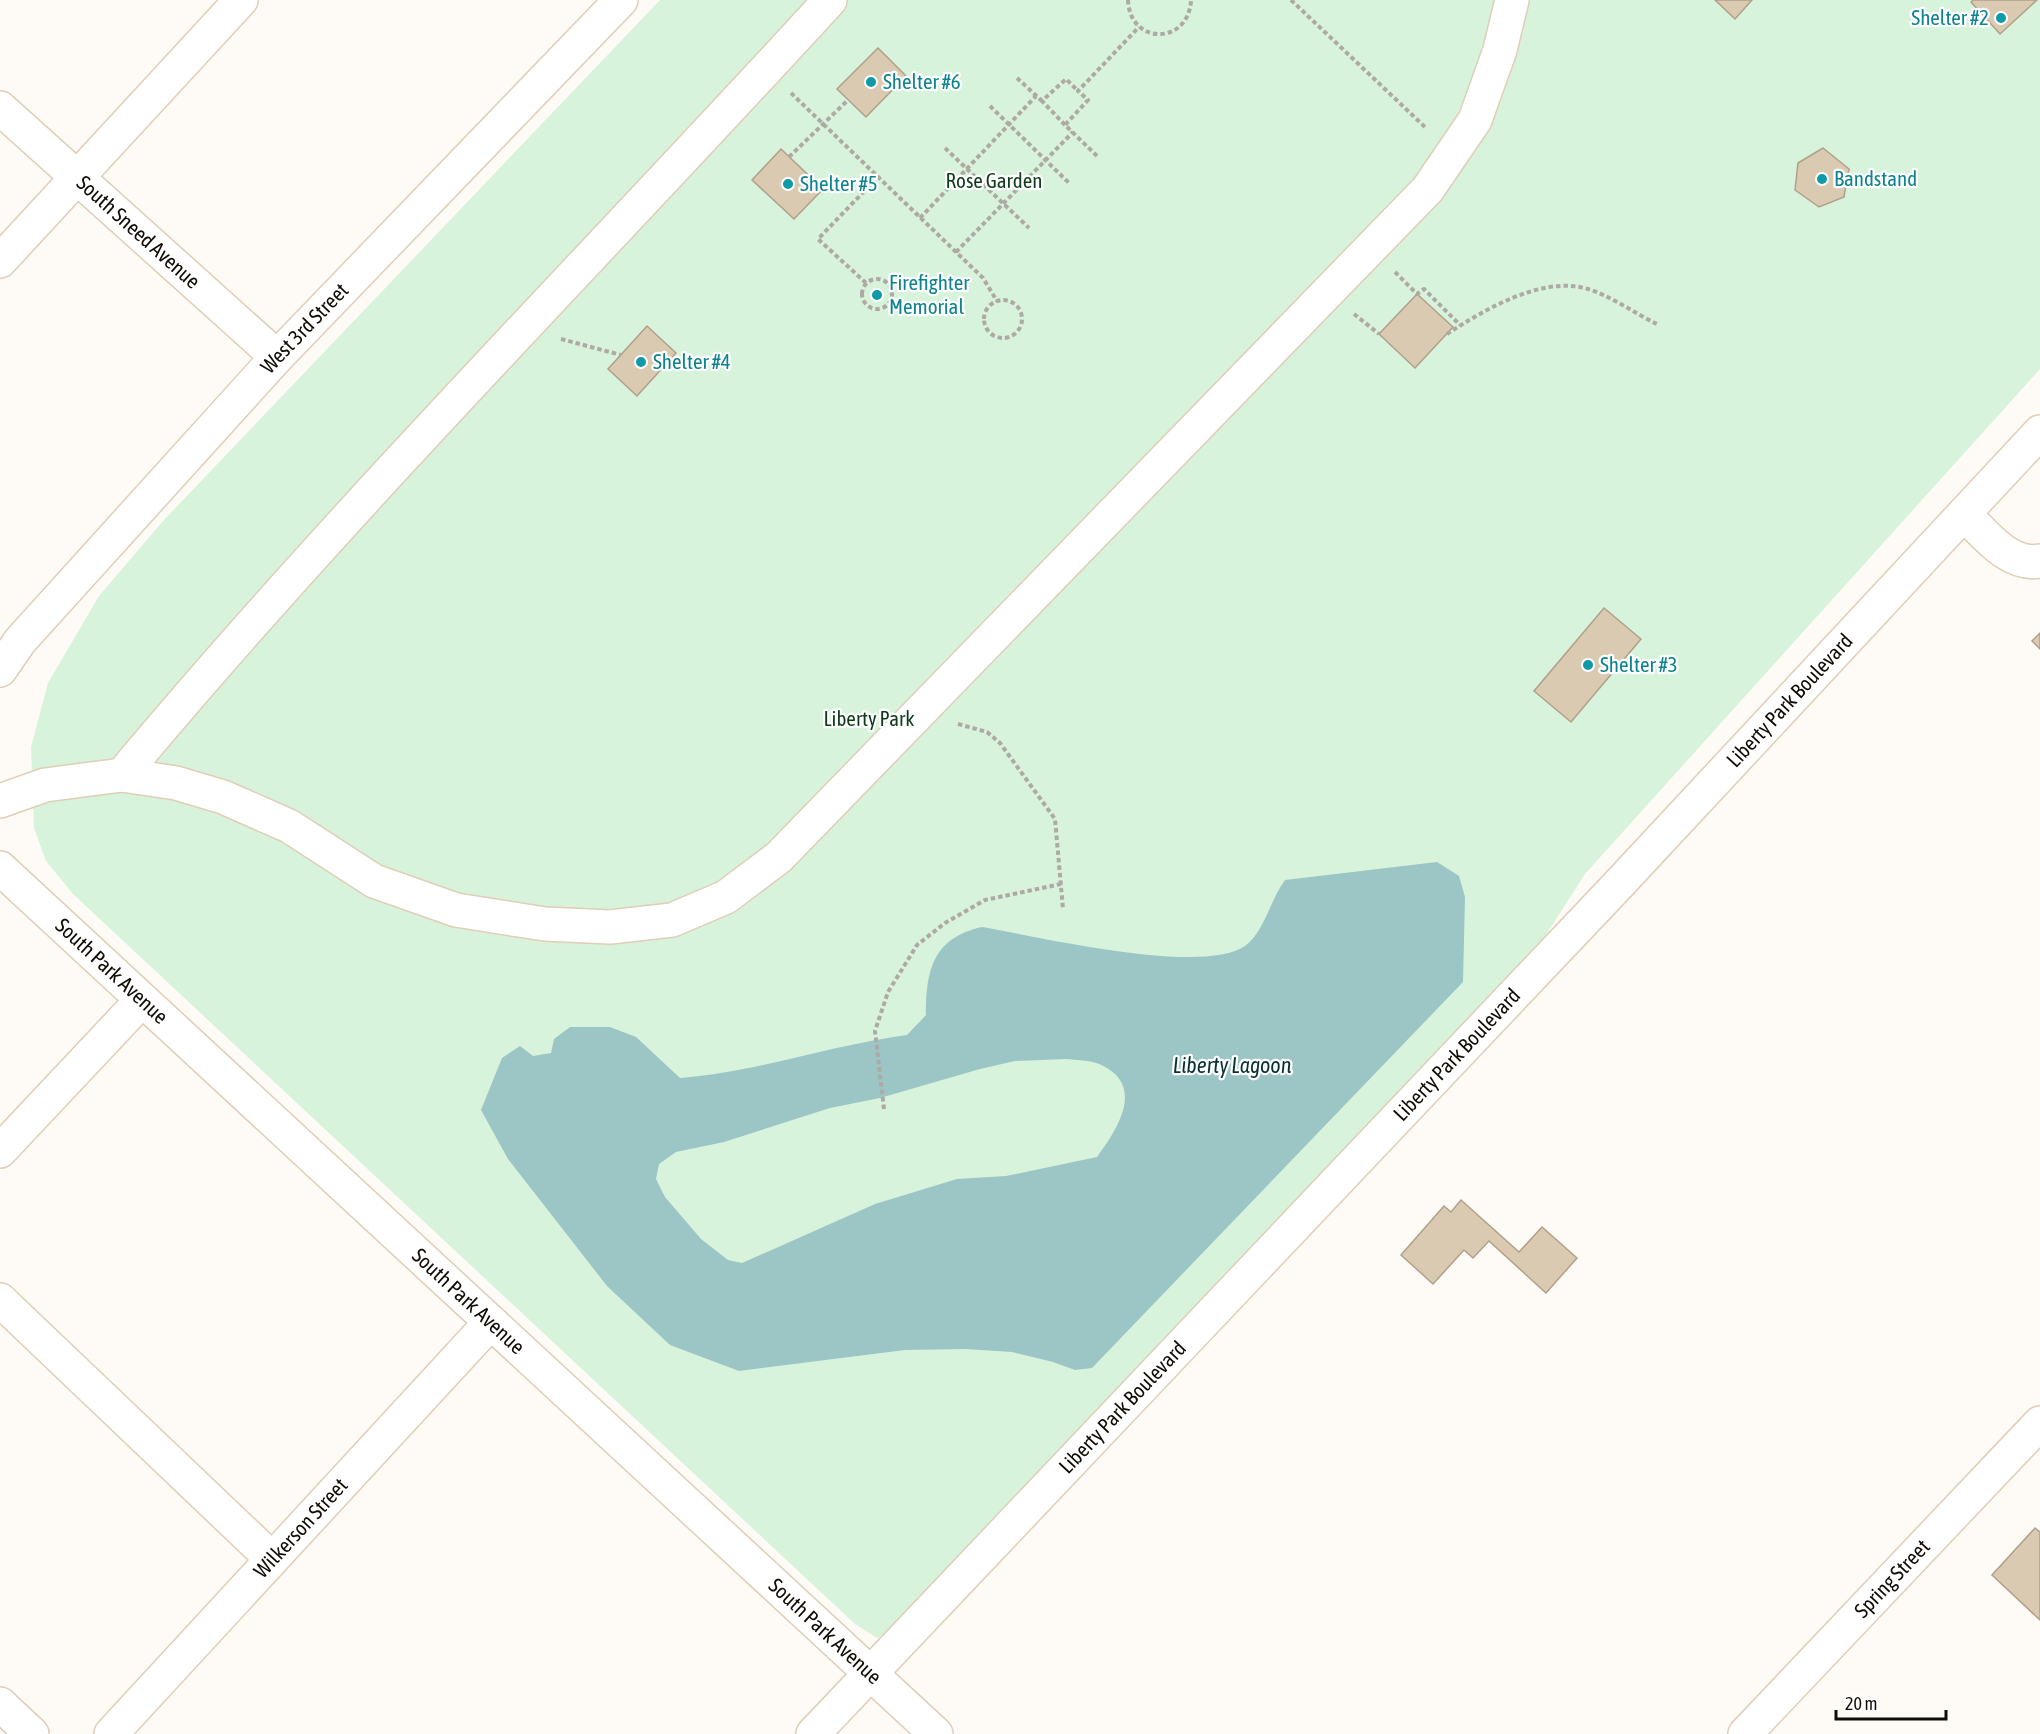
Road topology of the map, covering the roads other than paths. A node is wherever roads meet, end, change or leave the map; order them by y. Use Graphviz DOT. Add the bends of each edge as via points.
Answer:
graph roads {
  1 [pos="241,0"];
  2 [pos="621,0"];
  3 [pos="830,0"];
  4 [pos="1512,0"];
  5 [pos="0,108"];
  6 [pos="77,178"];
  7 [pos="0,261"];
  8 [pos="277,357"];
  9 [pos="2040,432"];
  10 [pos="1964,514"];
  11 [pos="2040,561"];
  12 [pos="0,670"];
  13 [pos="122,776"];
  14 [pos="0,801"];
  15 [pos="0,868"];
  16 [pos="142,1000"];
  17 [pos="0,1151"];
  18 [pos="0,1300"];
  19 [pos="491,1322"];
  20 [pos="2040,1423"];
  21 [pos="272,1558"];
  22 [pos="870,1673"];
  23 [pos="0,1704"];
  24 [pos="32,1734"];
  25 [pos="111,1734"];
  26 [pos="813,1734"];
  27 [pos="936,1734"];
  28 [pos="1745,1734"];
  1 -- 6 [label="street"];
  2 -- 8 [label="street, West 3rd Street"];
  3 -- 13 [label="street" via="201,681"];
  4 -- 13 [label="street" via="1500,51 1475,120 1428,189 779,857 726,897 672,920 610,927 545,924 456,910 374,881 289,826 222,797 176,783"];
  5 -- 6 [label="street, South Sneed Avenue"];
  6 -- 7 [label="street"];
  6 -- 8 [label="street, South Sneed Avenue"];
  8 -- 12 [label="street, West 3rd Street" via="20,641"];
  9 -- 10 [label="street, Liberty Park Boulevard"];
  10 -- 11 [label="street" via="2007,554 2022,562"];
  10 -- 22 [label="street, Liberty Park Boulevard" via="1618,885"];
  13 -- 14 [label="street" via="45,785"];
  15 -- 16 [label="street, South Park Avenue"];
  16 -- 17 [label="street"];
  16 -- 19 [label="street, South Park Avenue"];
  18 -- 21 [label="street"];
  19 -- 21 [label="street, Wilkerson Street"];
  19 -- 22 [label="street, South Park Avenue"];
  20 -- 28 [label="street, Spring Street"];
  21 -- 25 [label="street, Wilkerson Street"];
  22 -- 26 [label="street, Liberty Park Boulevard"];
  22 -- 27 [label="street, South Park Avenue"];
  23 -- 24 [label="street"];
}
